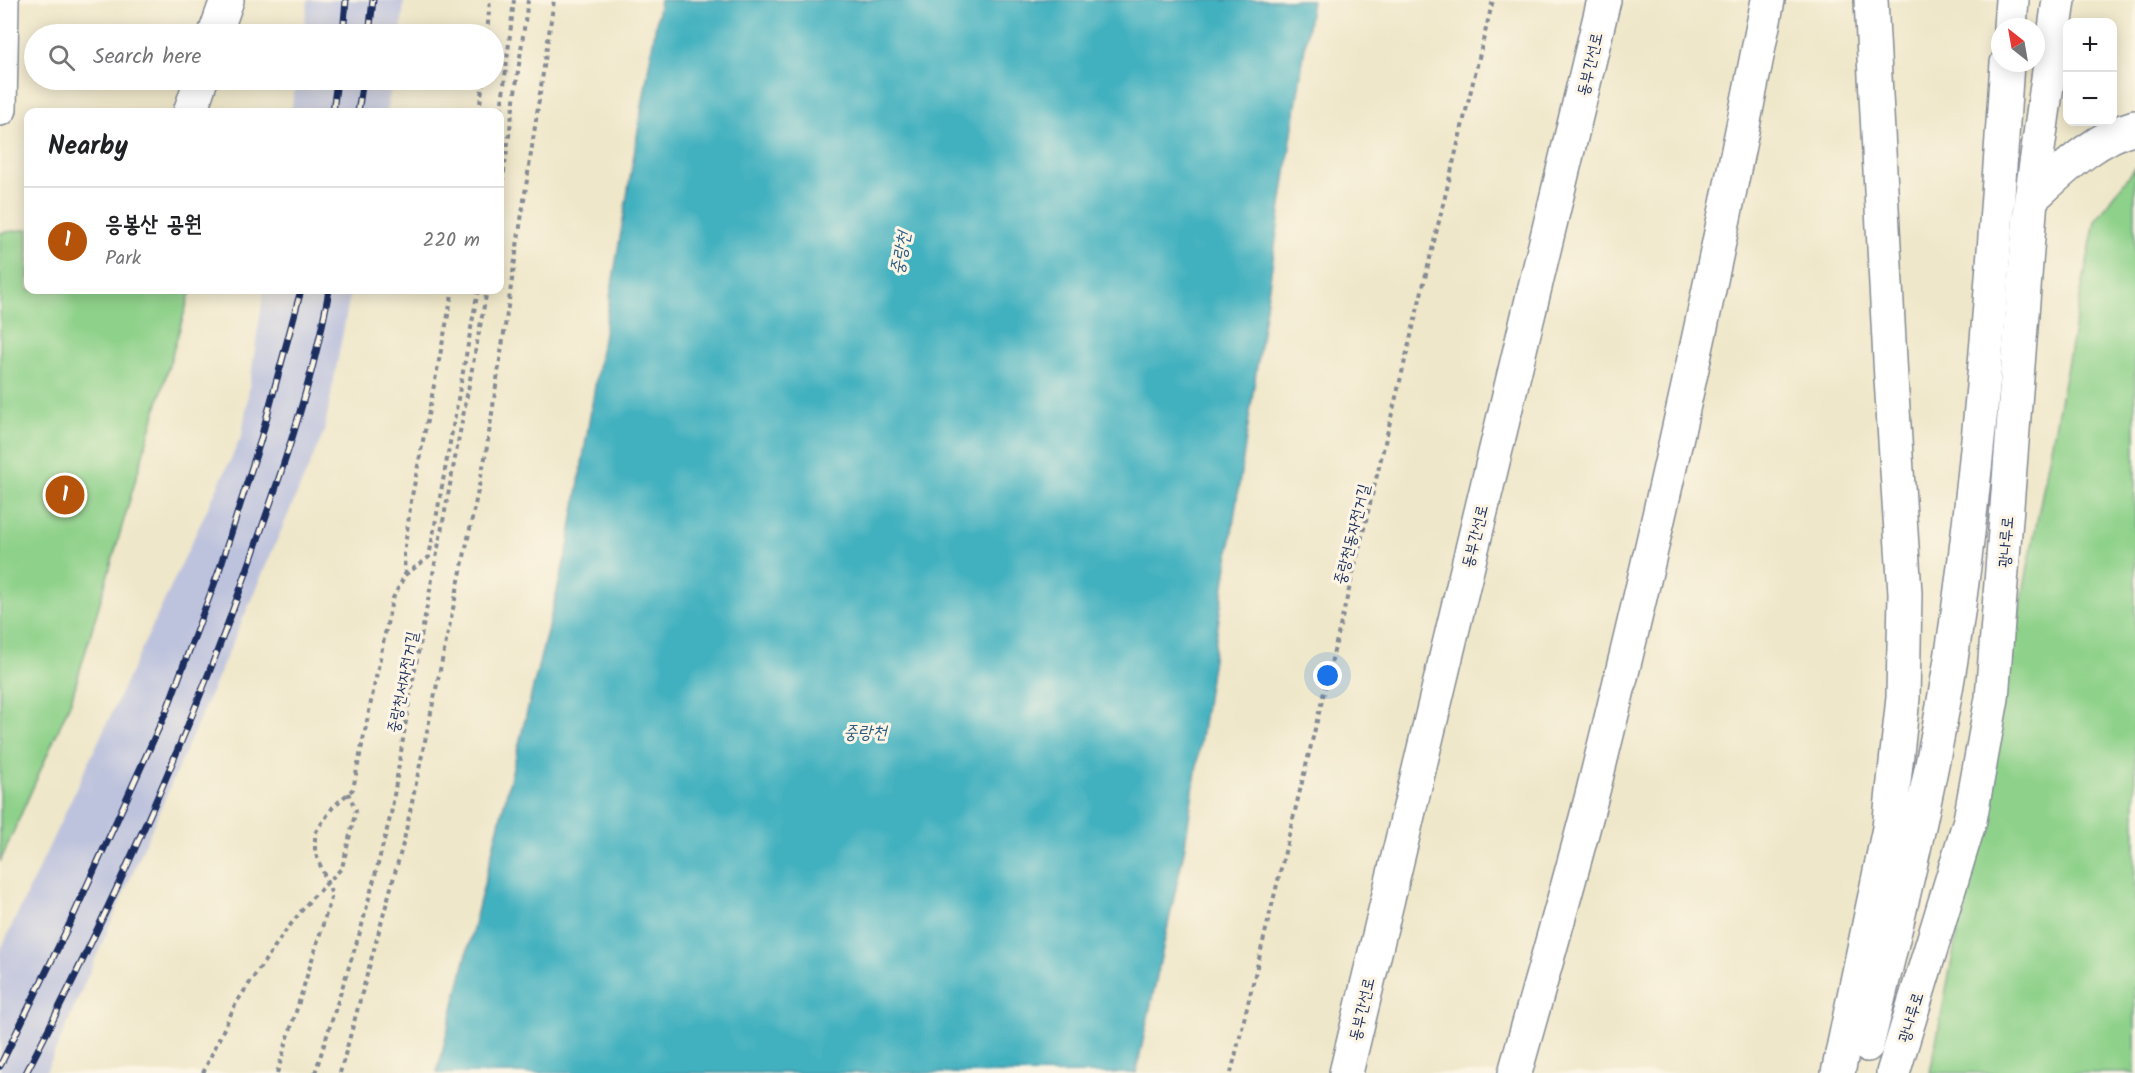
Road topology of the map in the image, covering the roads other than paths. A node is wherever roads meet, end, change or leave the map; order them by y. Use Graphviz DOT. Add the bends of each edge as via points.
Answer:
graph roads {
  1 [pos="2,0"];
  2 [pos="227,0"];
  3 [pos="1604,0"];
  4 [pos="1768,0"];
  5 [pos="1871,0"];
  6 [pos="2012,0"];
  7 [pos="2059,0"];
  8 [pos="2011,18"];
  9 [pos="219,24"];
  10 [pos="2006,72"];
  11 [pos="198,90"];
  12 [pos="191,108"];
  13 [pos="0,110"];
  14 [pos="2135,127"];
  15 [pos="2031,199"];
  16 [pos="1346,1073"];
  17 [pos="1515,1073"];
  18 [pos="1838,1073"];
  19 [pos="1859,1073"];
  20 [pos="1893,1073"];
  1 -- 13 [label="main road"];
  2 -- 9 [label="main road"];
  3 -- 16 [label="main road, 동부간선로"];
  4 -- 17 [label="main road" via="1672,463 1591,798"];
  5 -- 18 [label="main road" via="1905,593 1903,698 1889,828"];
  6 -- 8 [label="main road"];
  7 -- 15 [label="main road, 광나루로"];
  10 -- 19 [label="main road, 광나루로" via="1975,472 1959,608 1914,856"];
  11 -- 12 [label="main road"];
  14 -- 15 [label="main road" via="2078,157"];
  15 -- 20 [label="main road, 광나루로" via="1992,698 1970,820"];
}
